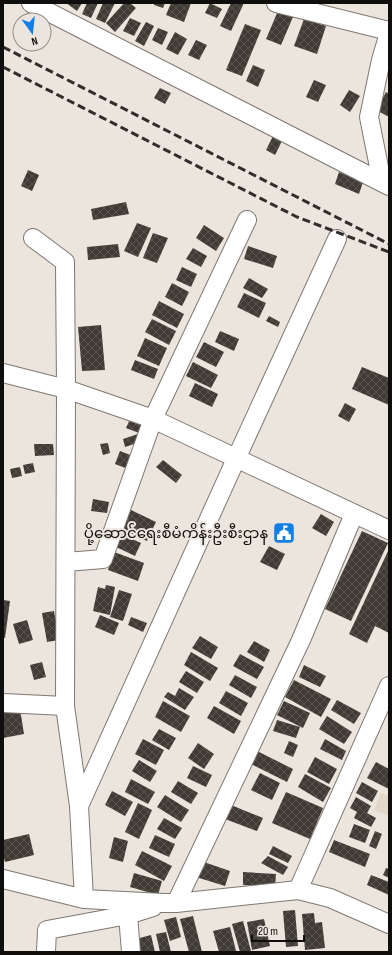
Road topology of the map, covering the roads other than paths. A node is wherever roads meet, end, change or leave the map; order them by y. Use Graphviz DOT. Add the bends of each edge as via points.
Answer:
graph roads {
  1 [pos="32,3"];
  2 [pos="276,3"];
  3 [pos="389,32"];
  4 [pos="385,62"];
  5 [pos="386,184"];
  6 [pos="247,220"];
  7 [pos="33,238"];
  8 [pos="337,239"];
  9 [pos="3,372"];
  10 [pos="66,388"];
  11 [pos="153,419"];
  12 [pos="236,459"];
  13 [pos="354,514"];
  14 [pos="389,530"];
  15 [pos="66,562"];
  16 [pos="389,686"];
  17 [pos="3,703"];
  18 [pos="65,706"];
  19 [pos="79,806"];
  20 [pos="3,879"];
  21 [pos="298,890"];
  22 [pos="84,899"];
  23 [pos="170,903"];
  24 [pos="128,915"];
  25 [pos="389,924"];
  26 [pos="46,952"];
  27 [pos="131,952"];
  1 -- 5 [label="street"];
  2 -- 3 [label="street"];
  3 -- 4 [label="street"];
  4 -- 5 [label="street" via="368,117"];
  6 -- 11 [label="street"];
  7 -- 10 [label="street" via="65,262"];
  8 -- 12 [label="street"];
  9 -- 10 [label="street"];
  10 -- 11 [label="street"];
  10 -- 15 [label="street"];
  11 -- 12 [label="street"];
  11 -- 15 [label="street" via="103,559"];
  12 -- 13 [label="street"];
  12 -- 19 [label="street"];
  13 -- 14 [label="street"];
  13 -- 23 [label="street" via="301,640"];
  15 -- 18 [label="street"];
  16 -- 21 [label="street"];
  17 -- 18 [label="street"];
  18 -- 19 [label="street"];
  19 -- 22 [label="street"];
  20 -- 22 [label="street"];
  21 -- 23 [label="street"];
  21 -- 25 [label="street" via="330,898"];
  22 -- 23 [label="street"];
  23 -- 24 [label="street"];
  24 -- 26 [label="street" via="46,930"];
  24 -- 27 [label="street"];
}
